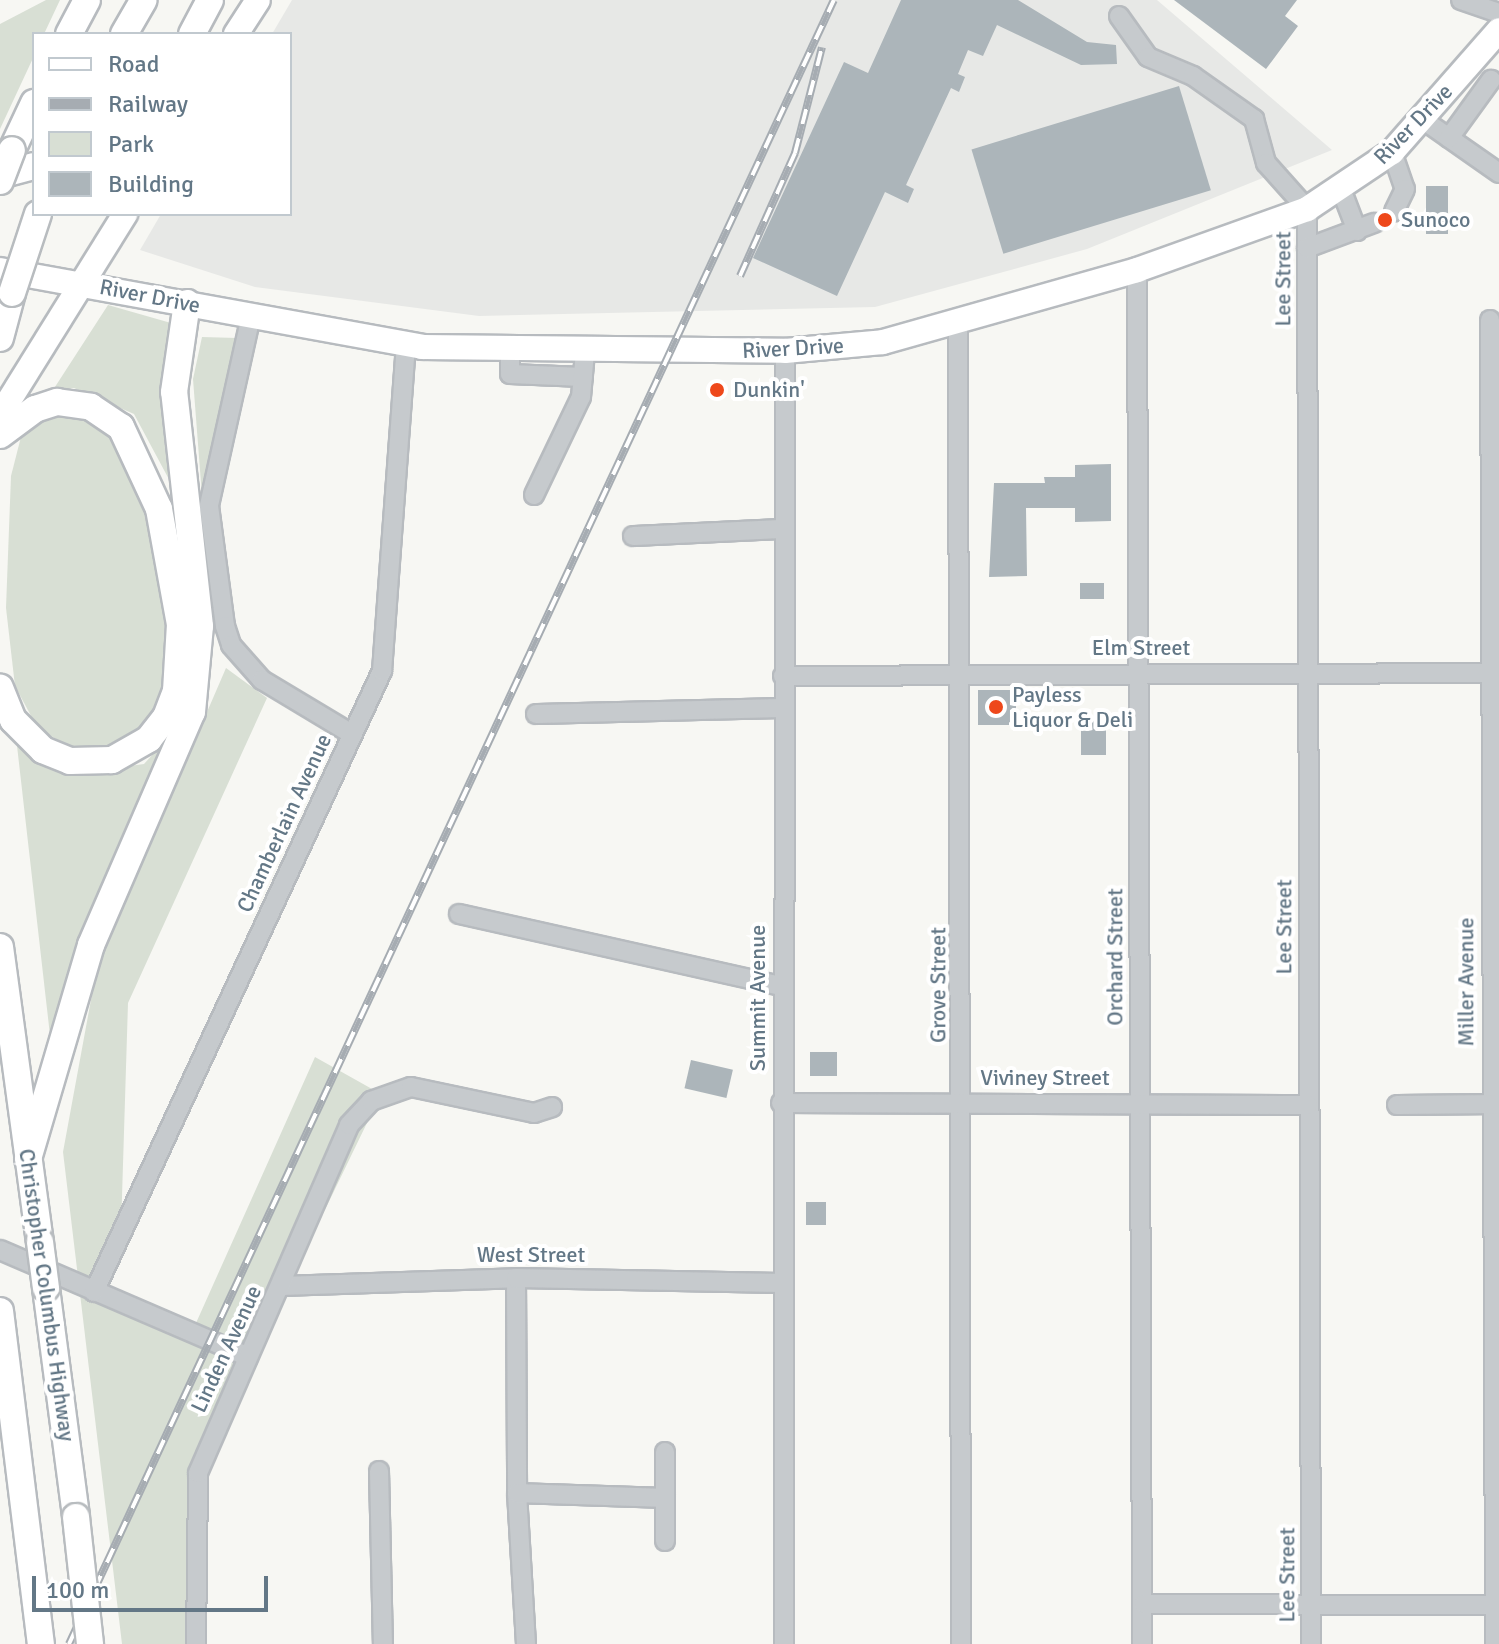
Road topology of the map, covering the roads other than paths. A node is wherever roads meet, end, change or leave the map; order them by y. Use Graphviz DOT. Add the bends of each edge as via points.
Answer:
graph roads {
  1 [pos="87,0"];
  2 [pos="144,0"];
  3 [pos="210,0"];
  4 [pos="258,0"];
  5 [pos="1461,0"];
  6 [pos="1119,16"];
  7 [pos="1497,30"];
  8 [pos="70,32"];
  9 [pos="125,32"];
  10 [pos="193,32"];
  11 [pos="237,32"];
  12 [pos="1468,64"];
  13 [pos="1495,82"];
  14 [pos="32,107"];
  15 [pos="1422,119"];
  16 [pos="1449,138"];
  17 [pos="1392,152"];
  18 [pos="32,167"];
  19 [pos="1499,173"];
  20 [pos="0,175"];
  21 [pos="0,181"];
  22 [pos="1341,189"];
  23 [pos="1307,209"];
  24 [pos="1394,212"];
  25 [pos="37,216"];
  26 [pos="124,216"];
  27 [pos="1307,248"];
  28 [pos="1137,270"];
  29 [pos="6,282"];
  30 [pos="80,282"];
  31 [pos="187,303"];
  32 [pos="251,316"];
  33 [pos="1490,320"];
  34 [pos="958,326"];
  35 [pos="0,338"];
  36 [pos="406,345"];
  37 [pos="785,351"];
  38 [pos="585,352"];
  39 [pos="541,364"];
  40 [pos="583,377"];
  41 [pos="0,415"];
  42 [pos="0,435"];
  43 [pos="534,495"];
  44 [pos="782,529"];
  45 [pos="633,536"];
  46 [pos="1138,672"];
  47 [pos="960,673"];
  48 [pos="1308,673"];
  49 [pos="1495,673"];
  50 [pos="783,676"];
  51 [pos="0,688"];
  52 [pos="783,708"];
  53 [pos="536,714"];
  54 [pos="352,734"];
  55 [pos="459,914"];
  56 [pos="0,947"];
  57 [pos="781,986"];
  58 [pos="1140,1102"];
  59 [pos="781,1103"];
  60 [pos="962,1103"];
  61 [pos="1494,1104"];
  62 [pos="1308,1105"];
  63 [pos="1397,1105"];
  64 [pos="552,1107"];
  65 [pos="28,1159"];
  66 [pos="2,1251"];
  67 [pos="516,1278"];
  68 [pos="781,1283"];
  69 [pos="281,1286"];
  70 [pos="94,1292"];
  71 [pos="0,1311"];
  72 [pos="248,1357"];
  73 [pos="665,1452"];
  74 [pos="379,1471"];
  75 [pos="517,1493"];
  76 [pos="665,1498"];
  77 [pos="665,1541"];
  78 [pos="1144,1604"];
  79 [pos="1497,1605"];
  80 [pos="1311,1606"];
  81 [pos="41,1644"];
  82 [pos="90,1644"];
  83 [pos="196,1644"];
  84 [pos="383,1644"];
  85 [pos="526,1644"];
  86 [pos="784,1644"];
  87 [pos="961,1644"];
  88 [pos="1142,1644"];
  89 [pos="1311,1644"];
  90 [pos="1495,1644"];
  1 -- 8 [label="highway"];
  2 -- 9 [label="highway"];
  3 -- 10 [label="highway"];
  4 -- 11 [label="main road"];
  5 -- 7 [label="street"];
  6 -- 23 [label="street" via="1148,57 1193,76 1254,119 1266,163"];
  7 -- 12 [label="main road, River Drive"];
  12 -- 13 [label="street"];
  12 -- 15 [label="main road, River Drive"];
  13 -- 16 [label="street"];
  14 -- 21 [label="highway, bridge"];
  15 -- 16 [label="street"];
  15 -- 17 [label="main road, River Drive"];
  16 -- 19 [label="street"];
  17 -- 22 [label="main road, River Drive"];
  17 -- 24 [label="street" via="1405,189"];
  18 -- 20 [label="highway"];
  22 -- 23 [label="main road, River Drive"];
  22 -- 27 [label="street" via="1366,227"];
  23 -- 27 [label="street, Lee Street"];
  23 -- 28 [label="main road, River Drive"];
  25 -- 29 [label="highway, bridge"];
  26 -- 30 [label="main road"];
  27 -- 48 [label="street, Lee Street"];
  28 -- 34 [label="main road, River Drive"];
  28 -- 46 [label="street, Orchard Street"];
  29 -- 30 [label="main road, River Drive"];
  29 -- 35 [label="highway"];
  30 -- 31 [label="main road, River Drive"];
  30 -- 41 [label="main road"];
  31 -- 32 [label="main road, River Drive"];
  31 -- 65 [label="highway" via="174,392 200,626 192,712 91,945"];
  32 -- 36 [label="main road, River Drive"];
  32 -- 54 [label="street" via="209,506 225,626 231,645 262,680"];
  33 -- 49 [label="street, Miller Avenue"];
  34 -- 37 [label="main road, River Drive" via="883,342"];
  34 -- 47 [label="street, Grove Street"];
  36 -- 39 [label="main road, River Drive" via="510,351"];
  36 -- 54 [label="street, Chamberlain Avenue" via="387,649"];
  37 -- 38 [label="main road, River Drive"];
  37 -- 44 [label="street, Summit Avenue"];
  38 -- 39 [label="main road, River Drive"];
  38 -- 40 [label="street"];
  39 -- 40 [label="street"];
  40 -- 43 [label="street" via="568,433"];
  42 -- 51 [label="highway" via="35,409 57,402 91,407 121,427 159,509 180,624 176,691 166,717 149,739 112,760 84,763 43,750 13,720"];
  44 -- 45 [label="street"];
  44 -- 50 [label="street, Summit Avenue"];
  46 -- 47 [label="street, Elm Street"];
  46 -- 48 [label="street, Elm Street"];
  46 -- 58 [label="street, Orchard Street"];
  47 -- 50 [label="street, Elm Street"];
  47 -- 60 [label="street, Grove Street"];
  48 -- 49 [label="street, Elm Street"];
  48 -- 62 [label="street, Lee Street"];
  49 -- 61 [label="street, Miller Avenue"];
  50 -- 52 [label="street, Summit Avenue"];
  52 -- 53 [label="street"];
  52 -- 57 [label="street, Summit Avenue"];
  54 -- 70 [label="street, Chamberlain Avenue"];
  55 -- 57 [label="street"];
  56 -- 65 [label="highway, Christopher Columbus Highway"];
  57 -- 59 [label="street, Summit Avenue"];
  58 -- 60 [label="street, Viviney Street"];
  58 -- 62 [label="street, Viviney Street"];
  58 -- 78 [label="street, Orchard Street"];
  59 -- 60 [label="street, Viviney Street"];
  59 -- 68 [label="street, Summit Avenue"];
  60 -- 87 [label="street, Grove Street"];
  61 -- 63 [label="street"];
  61 -- 79 [label="street, Miller Avenue"];
  62 -- 80 [label="street, Lee Street"];
  64 -- 69 [label="street, Linden Avenue" via="534,1113 411,1087 378,1097 349,1125"];
  65 -- 82 [label="highway, Christopher Columbus Highway, bridge"];
  66 -- 70 [label="street"];
  67 -- 68 [label="street, West Street"];
  67 -- 69 [label="street, West Street"];
  67 -- 75 [label="street"];
  68 -- 86 [label="street, Summit Avenue"];
  69 -- 72 [label="street, Linden Avenue"];
  70 -- 72 [label="street"];
  71 -- 81 [label="highway"];
  72 -- 83 [label="street, Linden Avenue" via="198,1473"];
  73 -- 76 [label="street"];
  74 -- 84 [label="street"];
  75 -- 76 [label="street"];
  75 -- 85 [label="street"];
  76 -- 77 [label="street"];
  78 -- 80 [label="street"];
  78 -- 88 [label="street, Orchard Street"];
  79 -- 80 [label="street"];
  79 -- 90 [label="street, Miller Avenue"];
  80 -- 89 [label="street, Lee Street"];
}
